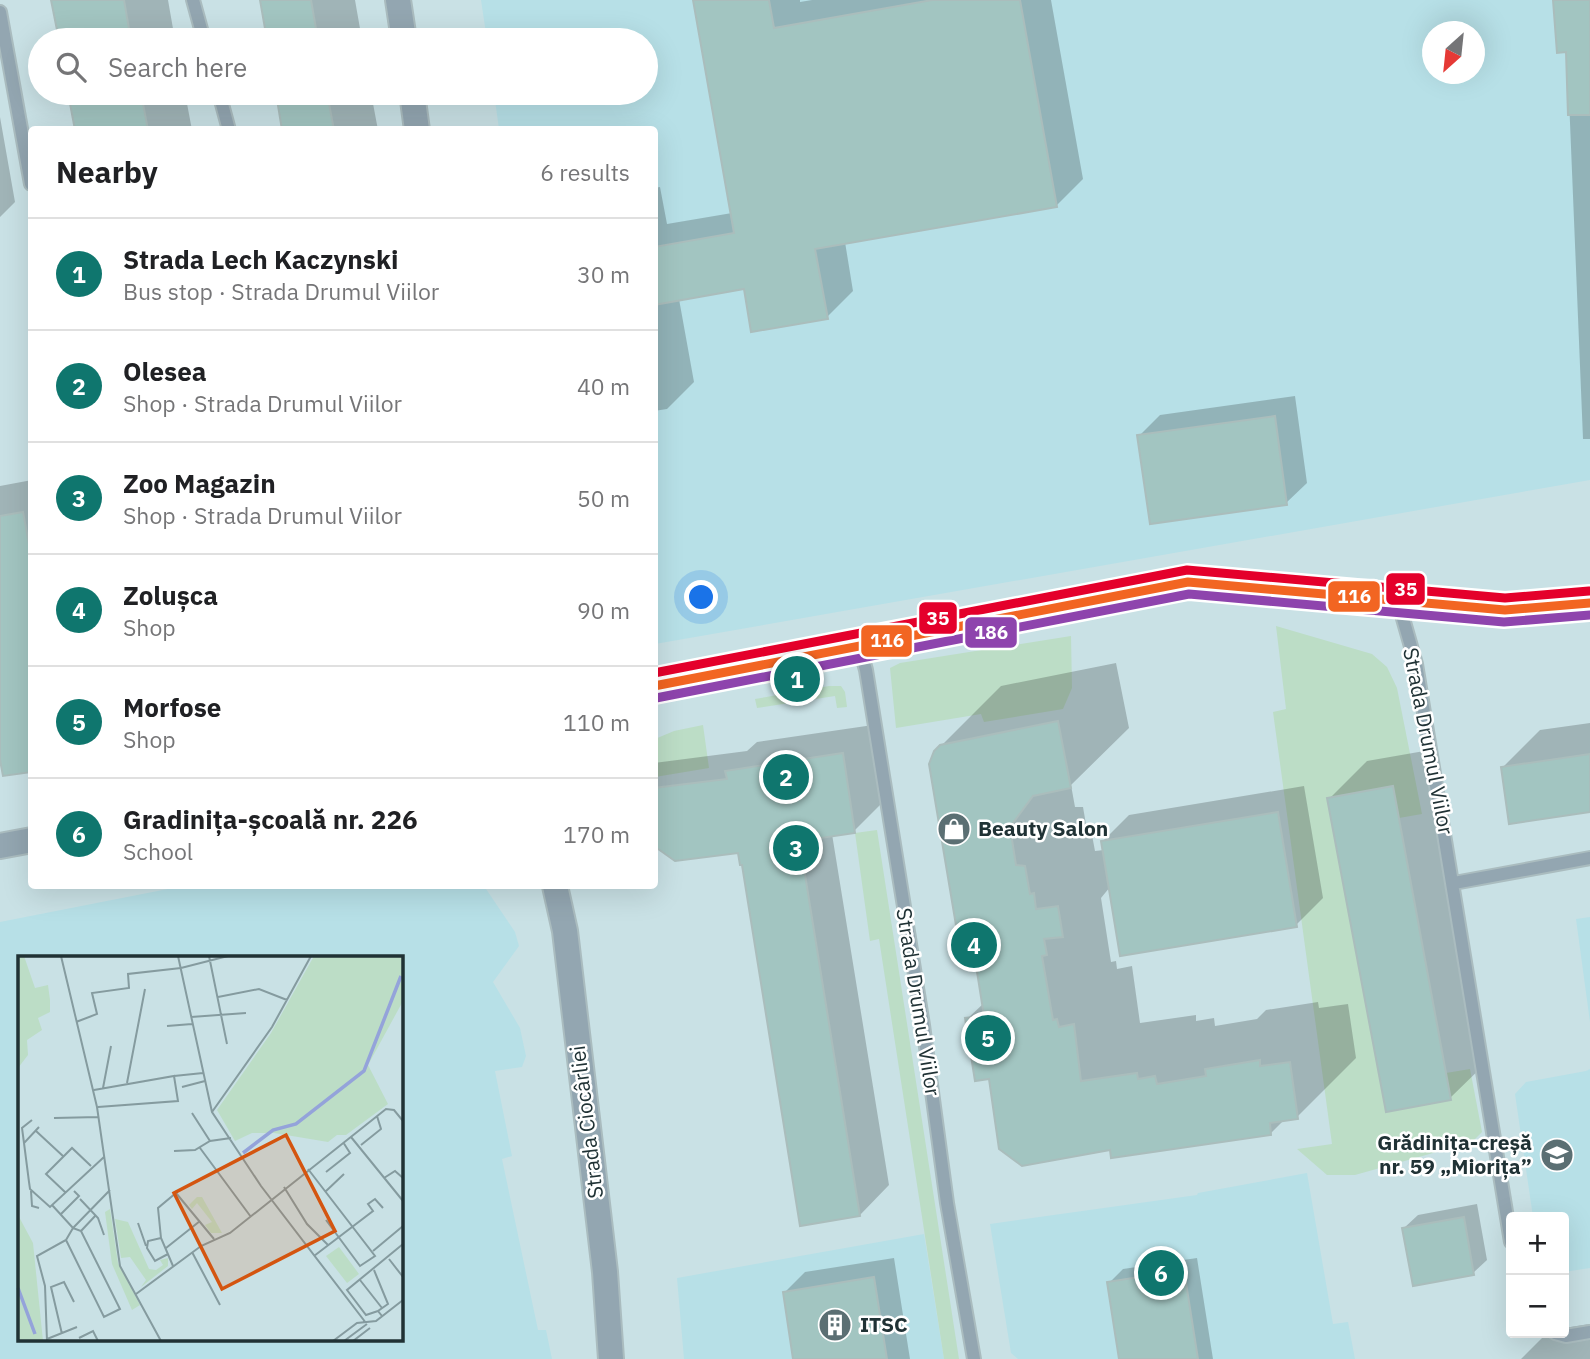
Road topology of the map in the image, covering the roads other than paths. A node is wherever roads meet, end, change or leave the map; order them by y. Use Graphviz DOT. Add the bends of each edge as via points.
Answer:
graph roads {
  1 [pos="193,0"];
  2 [pos="398,0"];
  3 [pos="0,12"];
  4 [pos="201,28"];
  5 [pos="402,28"];
  6 [pos="222,105"];
  7 [pos="414,105"];
  8 [pos="228,126"];
  9 [pos="416,126"];
  10 [pos="28,167"];
  11 [pos="1398,601"];
  12 [pos="1590,603"];
  13 [pos="859,645"];
  14 [pos="658,685"];
  15 [pos="28,841"];
  16 [pos="0,845"];
  17 [pos="1590,858"];
  18 [pos="1454,883"];
  19 [pos="556,889"];
  20 [pos="1506,1212"];
  21 [pos="1590,1332"];
  22 [pos="1569,1336"];
  23 [pos="611,1359"];
  24 [pos="974,1359"];
  1 -- 4 [label="lane"];
  2 -- 5 [label="street"];
  3 -- 10 [label="lane"];
  6 -- 8 [label="lane"];
  7 -- 9 [label="street"];
  11 -- 12 [label="street" via="1505,610"];
  11 -- 13 [label="street" via="1188,582"];
  11 -- 18 [label="lane, Strada Drumul Viilor" via="1416,664"];
  13 -- 14 [label="street"];
  13 -- 24 [label="lane, Strada Drumul Viilor"];
  15 -- 16 [label="street"];
  17 -- 18 [label="lane"];
  18 -- 20 [label="lane, Strada Drumul Viilor"];
  19 -- 23 [label="street, Strada Ciocârliei" via="565,931"];
  21 -- 22 [label="lane"];
}
